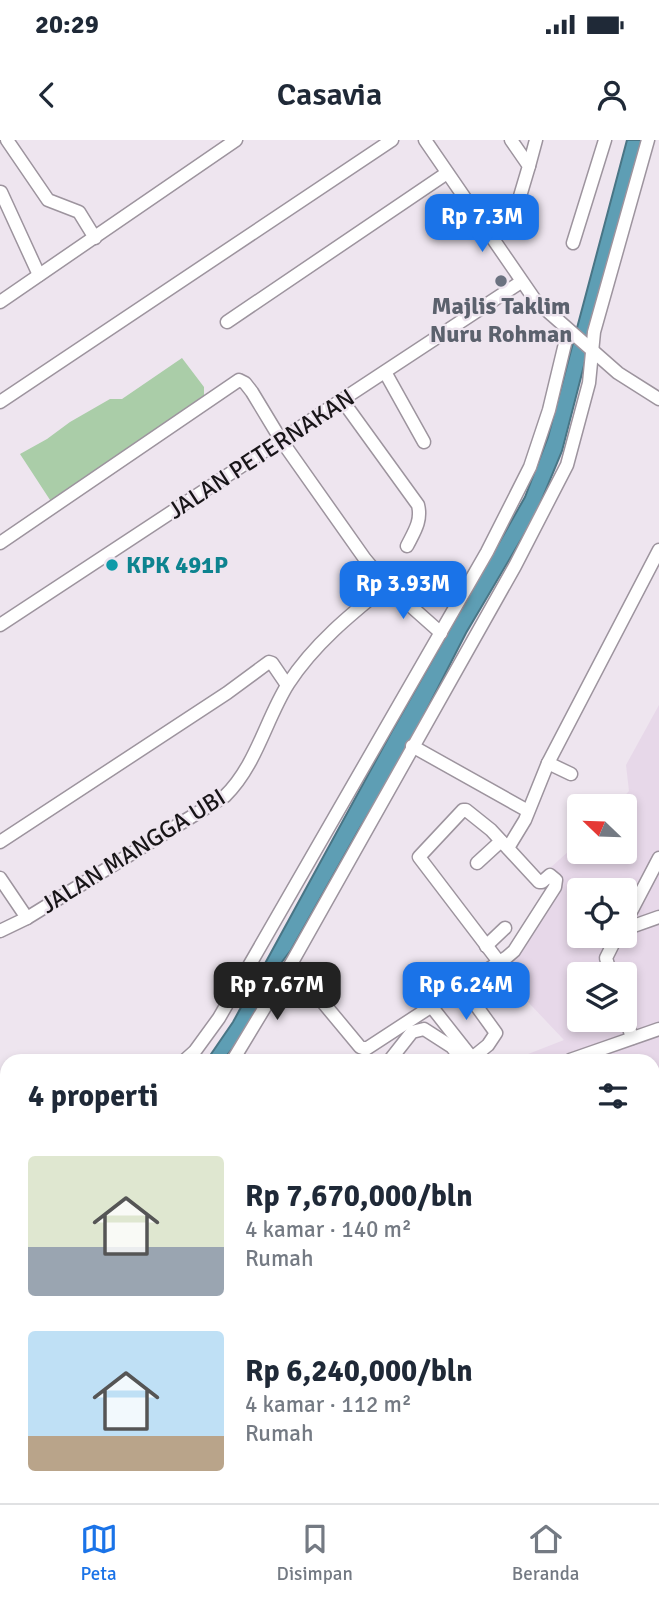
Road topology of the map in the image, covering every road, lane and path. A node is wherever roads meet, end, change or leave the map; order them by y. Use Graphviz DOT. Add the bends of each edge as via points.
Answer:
graph roads {
  1 [pos="7,140"];
  2 [pos="236,140"];
  3 [pos="392,140"];
  4 [pos="425,140"];
  5 [pos="510,140"];
  6 [pos="536,140"];
  7 [pos="605,140"];
  8 [pos="648,140"];
  9 [pos="529,166"];
  10 [pos="447,173"];
  11 [pos="1,192"];
  12 [pos="507,219"];
  13 [pos="95,238"];
  14 [pos="573,243"];
  15 [pos="39,275"];
  16 [pos="521,282"];
  17 [pos="0,302"];
  18 [pos="227,322"];
  19 [pos="571,333"];
  20 [pos="590,348"];
  21 [pos="385,372"];
  22 [pos="659,399"];
  23 [pos="342,400"];
  24 [pos="0,402"];
  25 [pos="281,440"];
  26 [pos="424,442"];
  27 [pos="0,543"];
  28 [pos="407,545"];
  29 [pos="659,550"];
  30 [pos="387,584"];
  31 [pos="0,625"];
  32 [pos="441,633"];
  33 [pos="287,685"];
  34 [pos="412,746"];
  35 [pos="548,763"];
  36 [pos="570,774"];
  37 [pos="527,811"];
  38 [pos="0,842"];
  39 [pos="505,844"];
  40 [pos="659,858"];
  41 [pos="477,863"];
  42 [pos="0,878"];
  43 [pos="637,900"];
  44 [pos="659,916"];
  45 [pos="27,918"];
  46 [pos="637,924"];
  47 [pos="505,928"];
  48 [pos="0,931"];
  49 [pos="486,946"];
  50 [pos="499,962"];
  51 [pos="291,964"];
  52 [pos="462,986"];
  53 [pos="431,1006"];
  54 [pos="659,1028"];
  55 [pos="630,1032"];
  56 [pos="632,1038"];
  57 [pos="192,1054"];
  58 [pos="237,1054"];
  59 [pos="395,1054"];
  60 [pos="461,1054"];
  61 [pos="464,1054"];
  62 [pos="476,1054"];
  63 [pos="587,1054"];
  1 -- 13 [label="street" via="48,200 79,212"];
  2 -- 13 [label="street"];
  3 -- 24 [label="street"];
  4 -- 10 [label="street"];
  5 -- 9 [label="street"];
  6 -- 9 [label="street"];
  7 -- 14 [label="street"];
  8 -- 20 [label="street"];
  9 -- 12 [label="street" via="515,213"];
  10 -- 16 [label="street"];
  10 -- 18 [label="street"];
  11 -- 15 [label="street"];
  13 -- 15 [label="street"];
  15 -- 17 [label="street"];
  16 -- 19 [label="street"];
  16 -- 21 [label="street, JALAN PETERNAKAN"];
  19 -- 20 [label="street"];
  19 -- 32 [label="street" via="530,467"];
  20 -- 22 [label="street"];
  20 -- 34 [label="street" via="589,383 567,465"];
  21 -- 23 [label="street, JALAN PETERNAKAN"];
  21 -- 26 [label="street"];
  23 -- 25 [label="street, JALAN PETERNAKAN"];
  23 -- 28 [label="street" via="418,505 419,522"];
  25 -- 27 [label="street" via="252,391 238,380"];
  25 -- 30 [label="street"];
  25 -- 31 [label="street, JALAN PETERNAKAN"];
  29 -- 35 [label="street"];
  30 -- 32 [label="street"];
  30 -- 33 [label="street, JALAN MANGGA UBI" via="317,646"];
  32 -- 57 [label="street" via="219,1018"];
  33 -- 38 [label="street" via="269,662"];
  33 -- 45 [label="street, JALAN MANGGA UBI" via="245,768 225,796"];
  34 -- 37 [label="street"];
  34 -- 51 [label="street"];
  35 -- 36 [label="street"];
  35 -- 37 [label="street"];
  37 -- 39 [label="street"];
  39 -- 41 [label="street"];
  39 -- 49 [label="street" via="463,810 419,855"];
  39 -- 50 [label="street" via="539,882 550,875 556,883 514,951"];
  40 -- 43 [label="street"];
  42 -- 45 [label="street, JALAN MANGGA UBI"];
  44 -- 46 [label="street"];
  45 -- 48 [label="street, JALAN MANGGA UBI"];
  47 -- 49 [label="street"];
  49 -- 50 [label="street"];
  50 -- 52 [label="street"];
  51 -- 53 [label="street" via="362,1049"];
  51 -- 58 [label="street"];
  52 -- 53 [label="street"];
  52 -- 62 [label="street" via="496,1033"];
  53 -- 61 [label="street"];
  54 -- 56 [label="street"];
  55 -- 56 [label="street"];
  56 -- 63 [label="street"];
  59 -- 60 [label="street" via="412,1032 422,1029"];
}
